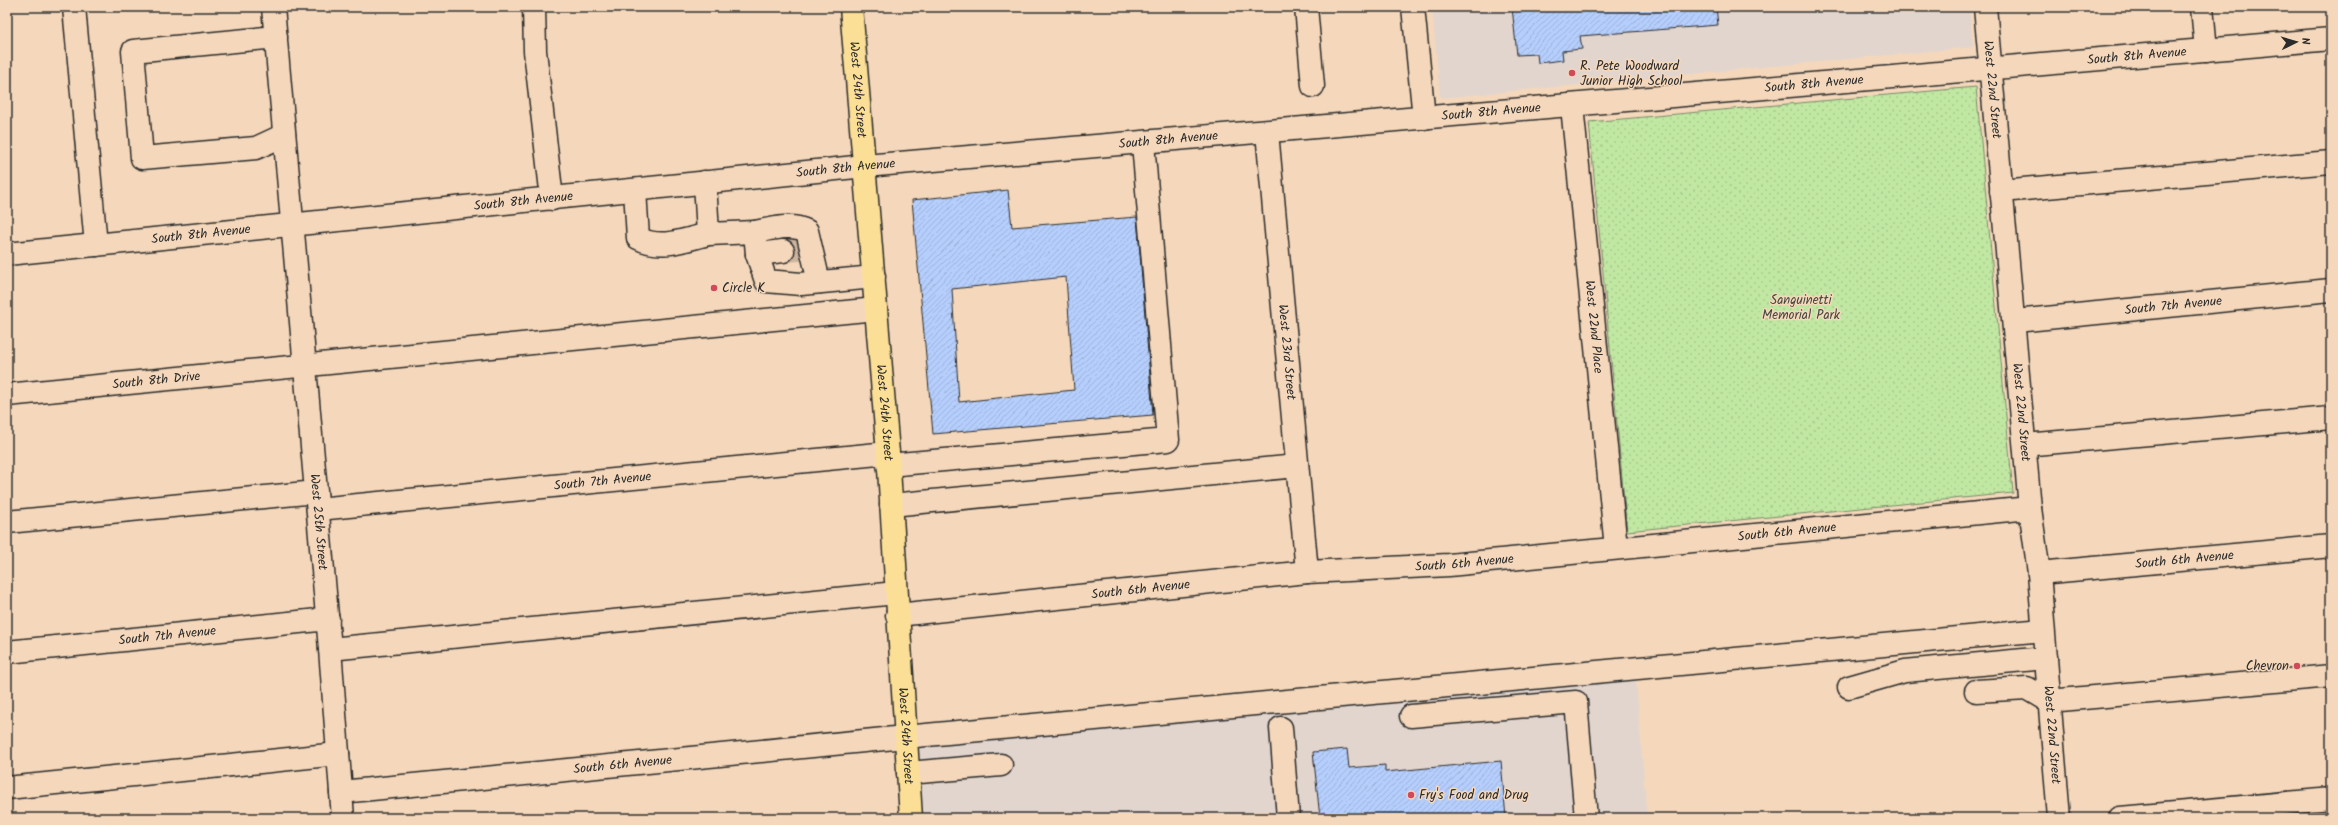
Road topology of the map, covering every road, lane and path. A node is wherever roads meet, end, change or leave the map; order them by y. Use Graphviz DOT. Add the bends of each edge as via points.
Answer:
graph roads {
  1 [pos="74,7"];
  2 [pos="273,7"];
  3 [pos="534,7"];
  4 [pos="851,7"];
  5 [pos="1306,7"];
  6 [pos="1413,7"];
  7 [pos="1985,7"];
  8 [pos="2202,7"];
  9 [pos="276,37"];
  10 [pos="2331,39"];
  11 [pos="2206,50"];
  12 [pos="1990,70"];
  13 [pos="1313,86"];
  14 [pos="1572,106"];
  15 [pos="1424,118"];
  16 [pos="1267,132"];
  17 [pos="284,135"];
  18 [pos="1143,143"];
  19 [pos="2331,162"];
  20 [pos="865,166"];
  21 [pos="705,182"];
  22 [pos="635,190"];
  23 [pos="2001,191"];
  24 [pos="552,199"];
  25 [pos="292,226"];
  26 [pos="755,232"];
  27 [pos="708,234"];
  28 [pos="96,245"];
  29 [pos="799,250"];
  30 [pos="7,254"];
  31 [pos="757,254"];
  32 [pos="874,277"];
  33 [pos="819,282"];
  34 [pos="2331,290"];
  35 [pos="876,309"];
  36 [pos="2015,321"];
  37 [pos="305,364"];
  38 [pos="7,394"];
  39 [pos="2331,418"];
  40 [pos="2026,445"];
  41 [pos="888,459"];
  42 [pos="1297,466"];
  43 [pos="317,501"];
  44 [pos="891,505"];
  45 [pos="2030,508"];
  46 [pos="7,522"];
  47 [pos="2331,546"];
  48 [pos="1616,548"];
  49 [pos="1307,572"];
  50 [pos="2039,573"];
  51 [pos="896,593"];
  52 [pos="897,615"];
  53 [pos="328,619"];
  54 [pos="2043,630"];
  55 [pos="330,649"];
  56 [pos="7,652"];
  57 [pos="2046,658"];
  58 [pos="2331,676"];
  59 [pos="1849,687"];
  60 [pos="1976,691"];
  61 [pos="2049,701"];
  62 [pos="1412,716"];
  63 [pos="1281,728"];
  64 [pos="905,737"];
  65 [pos="338,754"];
  66 [pos="1001,765"];
  67 [pos="908,773"];
  68 [pos="7,788"];
  69 [pos="341,792"];
  70 [pos="2331,799"];
  71 [pos="343,818"];
  72 [pos="911,818"];
  73 [pos="1288,818"];
  74 [pos="1586,818"];
  75 [pos="2059,818"];
  76 [pos="2120,818"];
  1 -- 28 [label="street"];
  2 -- 9 [label="street, West 25th Street"];
  3 -- 24 [label="street" via="535,51"];
  4 -- 20 [label="main road, West 24th Street"];
  5 -- 13 [label="street"];
  6 -- 15 [label="street"];
  7 -- 12 [label="street, West 22nd Street"];
  8 -- 11 [label="street"];
  9 -- 17 [label="street, West 25th Street"];
  9 -- 17 [label="street" via="133,51 142,158 256,148"];
  10 -- 11 [label="street, South 8th Avenue"];
  11 -- 12 [label="street, South 8th Avenue"];
  12 -- 14 [label="street, South 8th Avenue"];
  12 -- 23 [label="street, West 22nd Street"];
  14 -- 15 [label="street, South 8th Avenue"];
  14 -- 48 [label="street, West 22nd Place"];
  15 -- 16 [label="street, South 8th Avenue"];
  16 -- 18 [label="street, South 8th Avenue"];
  16 -- 42 [label="street, West 23rd Street"];
  17 -- 25 [label="street, West 25th Street"];
  18 -- 20 [label="street, South 8th Avenue"];
  18 -- 41 [label="street, South 7th Avenue" via="1168,440"];
  19 -- 23 [label="street"];
  20 -- 21 [label="street, South 8th Avenue"];
  20 -- 32 [label="main road, West 24th Street"];
  21 -- 22 [label="street, South 8th Avenue"];
  21 -- 27 [label="street"];
  22 -- 24 [label="street, South 8th Avenue"];
  22 -- 27 [label="street" via="638,238 650,244 668,244"];
  23 -- 36 [label="street, West 22nd Street"];
  24 -- 25 [label="street, South 8th Avenue"];
  25 -- 28 [label="street, South 8th Avenue"];
  25 -- 37 [label="street, West 25th Street"];
  26 -- 27 [label="street"];
  26 -- 29 [label="street" via="800,227 807,231"];
  26 -- 31 [label="street"];
  28 -- 30 [label="street, South 8th Avenue"];
  29 -- 31 [label="street"];
  29 -- 33 [label="street"];
  31 -- 33 [label="street" via="766,281"];
  32 -- 33 [label="street"];
  32 -- 35 [label="main road, West 24th Street"];
  34 -- 36 [label="street, South 7th Avenue"];
  35 -- 37 [label="street, South 8th Drive"];
  35 -- 41 [label="main road, West 24th Street"];
  36 -- 40 [label="street, West 22nd Street"];
  37 -- 38 [label="street, South 8th Drive"];
  37 -- 43 [label="street, West 25th Street"];
  39 -- 40 [label="street"];
  40 -- 45 [label="street, West 22nd Street"];
  41 -- 43 [label="street, South 7th Avenue"];
  41 -- 44 [label="main road, West 24th Street"];
  42 -- 44 [label="street"];
  42 -- 49 [label="street, West 23rd Street"];
  43 -- 46 [label="street, South 7th Avenue"];
  43 -- 53 [label="street, West 25th Street"];
  44 -- 51 [label="main road, West 24th Street"];
  45 -- 48 [label="street, South 6th Avenue"];
  45 -- 50 [label="street, West 22nd Street"];
  47 -- 50 [label="street, South 6th Avenue"];
  48 -- 49 [label="street, South 6th Avenue" via="1449,565"];
  49 -- 52 [label="street, South 6th Avenue"];
  50 -- 54 [label="street, West 22nd Street"];
  51 -- 52 [label="main road, West 24th Street"];
  51 -- 55 [label="street"];
  52 -- 64 [label="main road, West 24th Street"];
  53 -- 55 [label="street, West 25th Street"];
  53 -- 56 [label="street, South 7th Avenue"];
  54 -- 57 [label="street, West 22nd Street"];
  54 -- 64 [label="street, South 6th Avenue"];
  55 -- 65 [label="street, West 25th Street"];
  57 -- 59 [label="street" via="1905,671"];
  57 -- 61 [label="street, West 22nd Street"];
  58 -- 61 [label="street"];
  60 -- 61 [label="street" via="2027,688"];
  61 -- 75 [label="street, West 22nd Street"];
  62 -- 74 [label="street" via="1576,702"];
  63 -- 73 [label="street"];
  64 -- 67 [label="main road, West 24th Street"];
  64 -- 69 [label="street, South 6th Avenue"];
  65 -- 68 [label="street"];
  65 -- 69 [label="street, West 25th Street"];
  66 -- 67 [label="street"];
  67 -- 72 [label="main road, West 24th Street"];
  69 -- 71 [label="street, West 25th Street"];
  70 -- 76 [label="street"];
}
